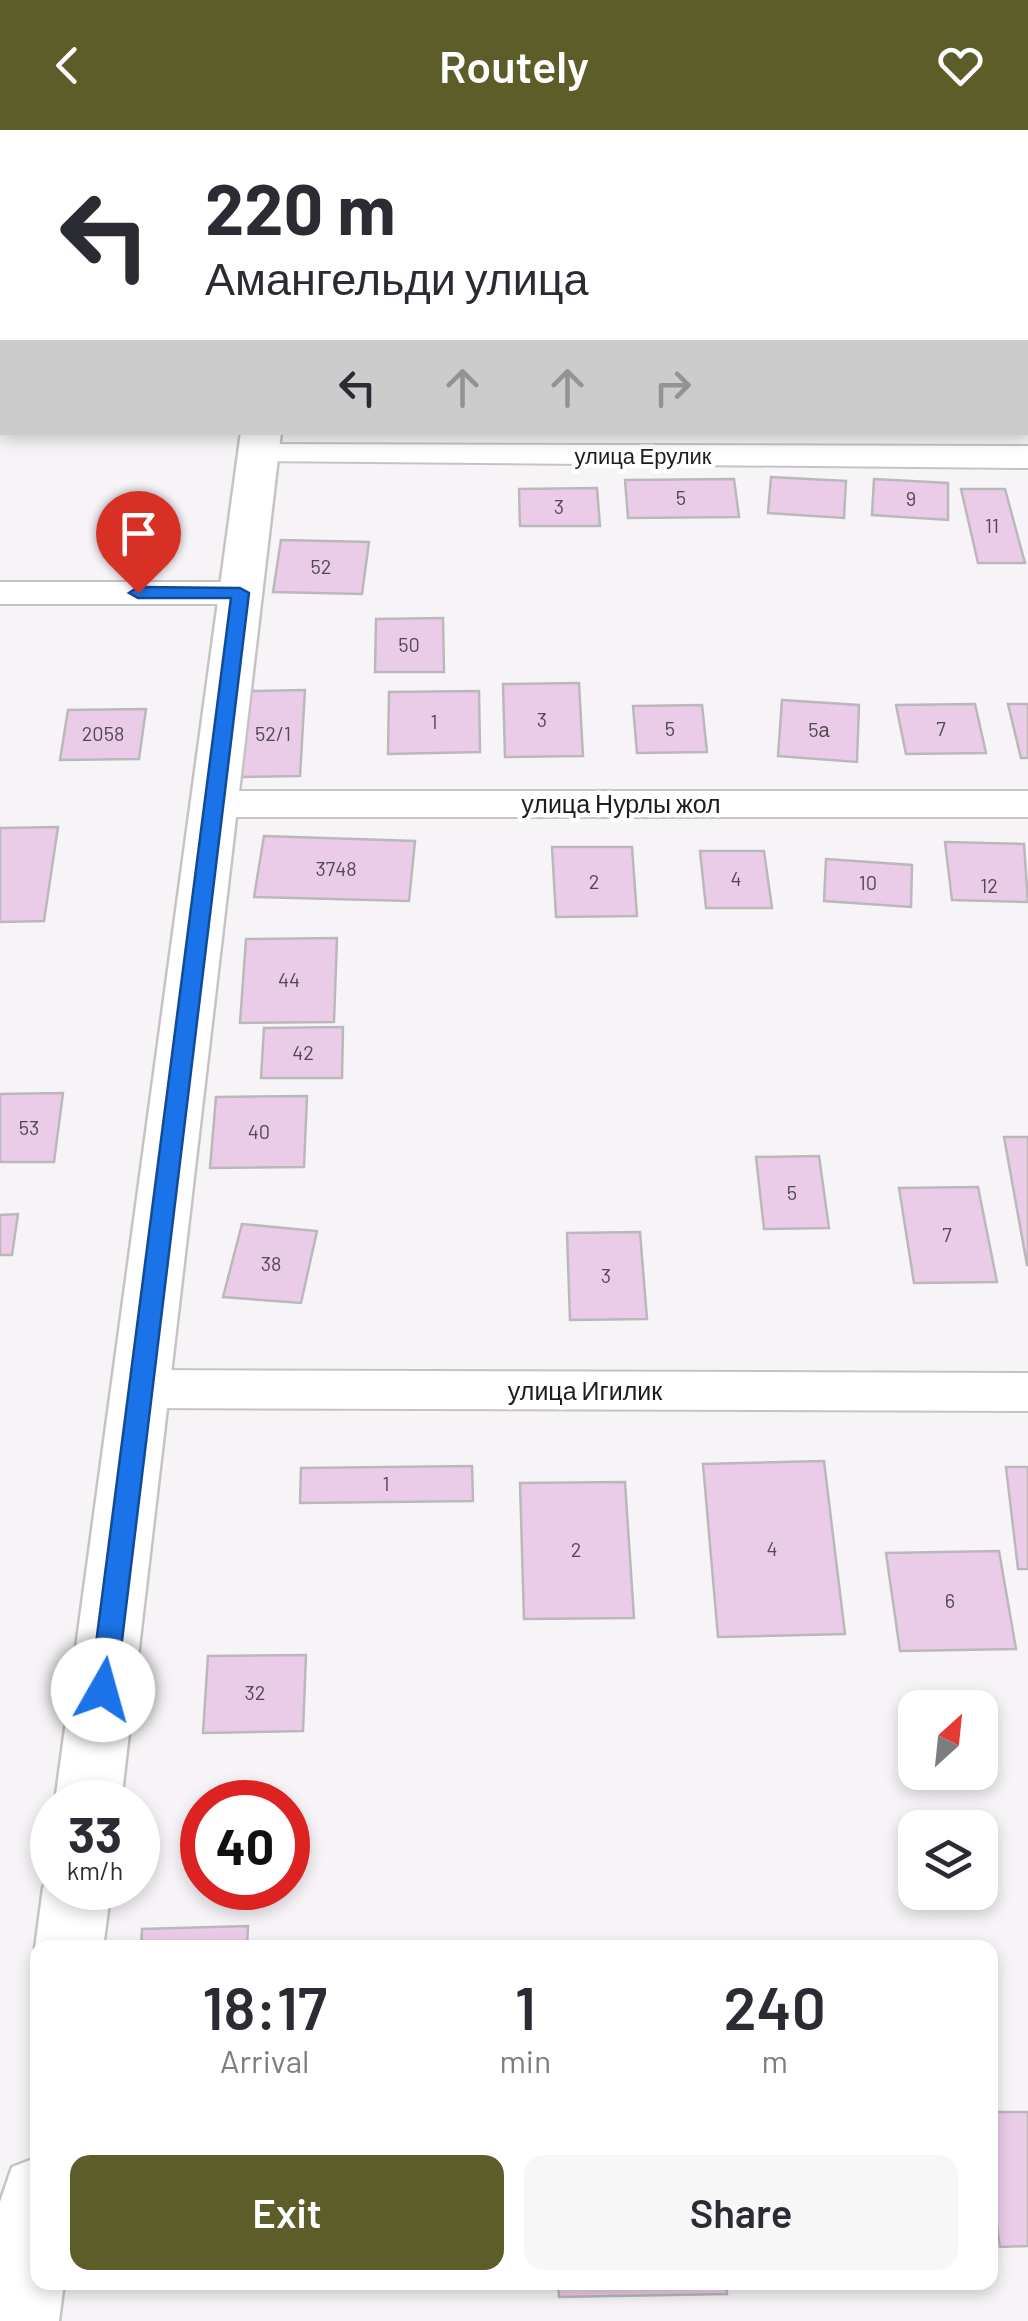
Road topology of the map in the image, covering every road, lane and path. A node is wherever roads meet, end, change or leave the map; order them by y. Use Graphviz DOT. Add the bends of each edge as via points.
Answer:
graph roads {
  1 [pos="260,443"];
  2 [pos="1028,458"];
  3 [pos="0,593"];
  4 [pos="240,593"];
  5 [pos="213,804"];
  6 [pos="1028,804"];
  7 [pos="142,1389"];
  8 [pos="1028,1392"];
  9 [pos="91,1780"];
  10 [pos="74,1910"];
  11 [pos="71,1940"];
  12 [pos="30,2249"];
  13 [pos="20,2321"];
  1 -- 2 [label="street, улица Ерулик"];
  1 -- 4 [label="street"];
  3 -- 4 [label="street"];
  4 -- 5 [label="street"];
  5 -- 6 [label="street, улица Нурлы жол"];
  5 -- 7 [label="street"];
  7 -- 8 [label="street, улица Игилик"];
  7 -- 9 [label="street"];
  10 -- 11 [label="street"];
  12 -- 13 [label="street"];
}
